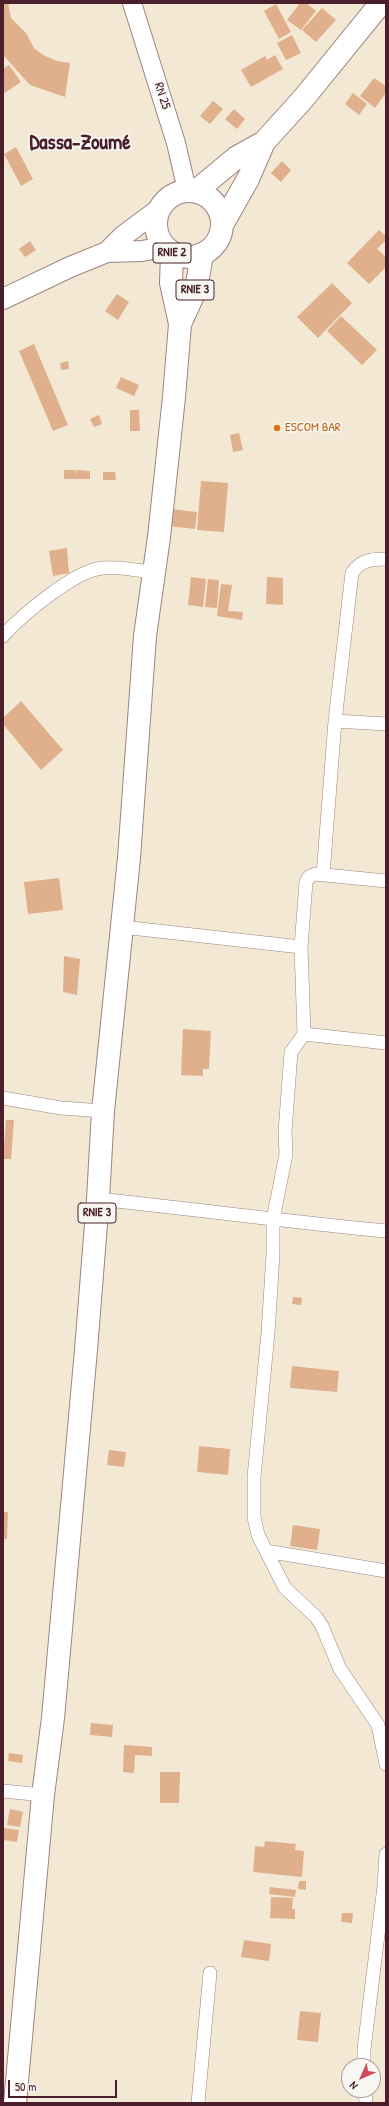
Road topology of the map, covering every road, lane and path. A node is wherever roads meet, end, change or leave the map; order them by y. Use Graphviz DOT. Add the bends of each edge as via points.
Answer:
graph roads {
  1 [pos="132,3"];
  2 [pos="381,3"];
  3 [pos="264,142"];
  4 [pos="192,190"];
  5 [pos="158,210"];
  6 [pos="222,226"];
  7 [pos="168,250"];
  8 [pos="106,252"];
  9 [pos="202,254"];
  10 [pos="3,299"];
  11 [pos="180,324"];
  12 [pos="386,559"];
  13 [pos="152,572"];
  14 [pos="3,636"];
  15 [pos="335,721"];
  16 [pos="386,724"];
  17 [pos="323,875"];
  18 [pos="386,881"];
  19 [pos="122,927"];
  20 [pos="301,947"];
  21 [pos="304,1034"];
  22 [pos="386,1043"];
  23 [pos="3,1098"];
  24 [pos="103,1111"];
  25 [pos="98,1199"];
  26 [pos="273,1220"];
  27 [pos="386,1231"];
  28 [pos="266,1551"];
  29 [pos="386,1571"];
  30 [pos="386,1764"];
  31 [pos="3,1791"];
  32 [pos="43,1795"];
  33 [pos="386,1854"];
  34 [pos="385,1886"];
  35 [pos="210,1973"];
  36 [pos="364,2058"];
  37 [pos="15,2103"];
  38 [pos="198,2103"];
  1 -- 4 [label="main road, RN 25 / RN 25"];
  2 -- 3 [label="highway, RNIE 2" via="303,99"];
  3 -- 4 [label="highway, RNIE 2" via="232,160"];
  3 -- 6 [label="highway, RNIE 2" via="248,179"];
  4 -- 5 [label="highway, RNIE 2" via="175,193 165,200"];
  4 -- 6 [label="highway" via="213,200 221,216"];
  5 -- 7 [label="highway, RNIE 2" via="155,222 157,234"];
  5 -- 8 [label="main road, RNIE 2"];
  6 -- 9 [label="highway, RNIE 2" via="216,243"];
  7 -- 8 [label="main road, RNIE 2"];
  7 -- 9 [label="highway, RNIE 2" via="182,257"];
  7 -- 11 [label="highway, RNIE 3" via="171,283"];
  8 -- 10 [label="main road, RNIE 2"];
  9 -- 11 [label="highway, RNIE 3" via="196,289"];
  11 -- 13 [label="highway, RNIE 3" via="174,397"];
  12 -- 15 [label="street" via="369,559 358,564 352,574"];
  13 -- 14 [label="street" via="105,568 91,570 36,606"];
  13 -- 19 [label="highway, RNIE 3"];
  15 -- 16 [label="street"];
  15 -- 17 [label="street"];
  17 -- 18 [label="street"];
  17 -- 20 [label="street" via="315,874 306,882"];
  19 -- 20 [label="street"];
  19 -- 24 [label="highway, RNIE 3"];
  20 -- 21 [label="street"];
  21 -- 22 [label="street"];
  21 -- 26 [label="street" via="291,1052 285,1132 286,1154"];
  23 -- 24 [label="street" via="61,1108"];
  24 -- 25 [label="highway, RNIE 3"];
  25 -- 26 [label="street" via="240,1214"];
  25 -- 32 [label="highway, RNIE 3" via="53,1718"];
  26 -- 27 [label="street"];
  26 -- 28 [label="street" via="268,1333 254,1477 254,1517 258,1535"];
  28 -- 29 [label="street"];
  28 -- 30 [label="street" via="285,1588 322,1626 340,1668 372,1714 378,1725"];
  31 -- 32 [label="street"];
  32 -- 37 [label="highway, RNIE 3"];
  33 -- 34 [label="street"];
  34 -- 36 [label="street"];
  35 -- 38 [label="street"];
}
